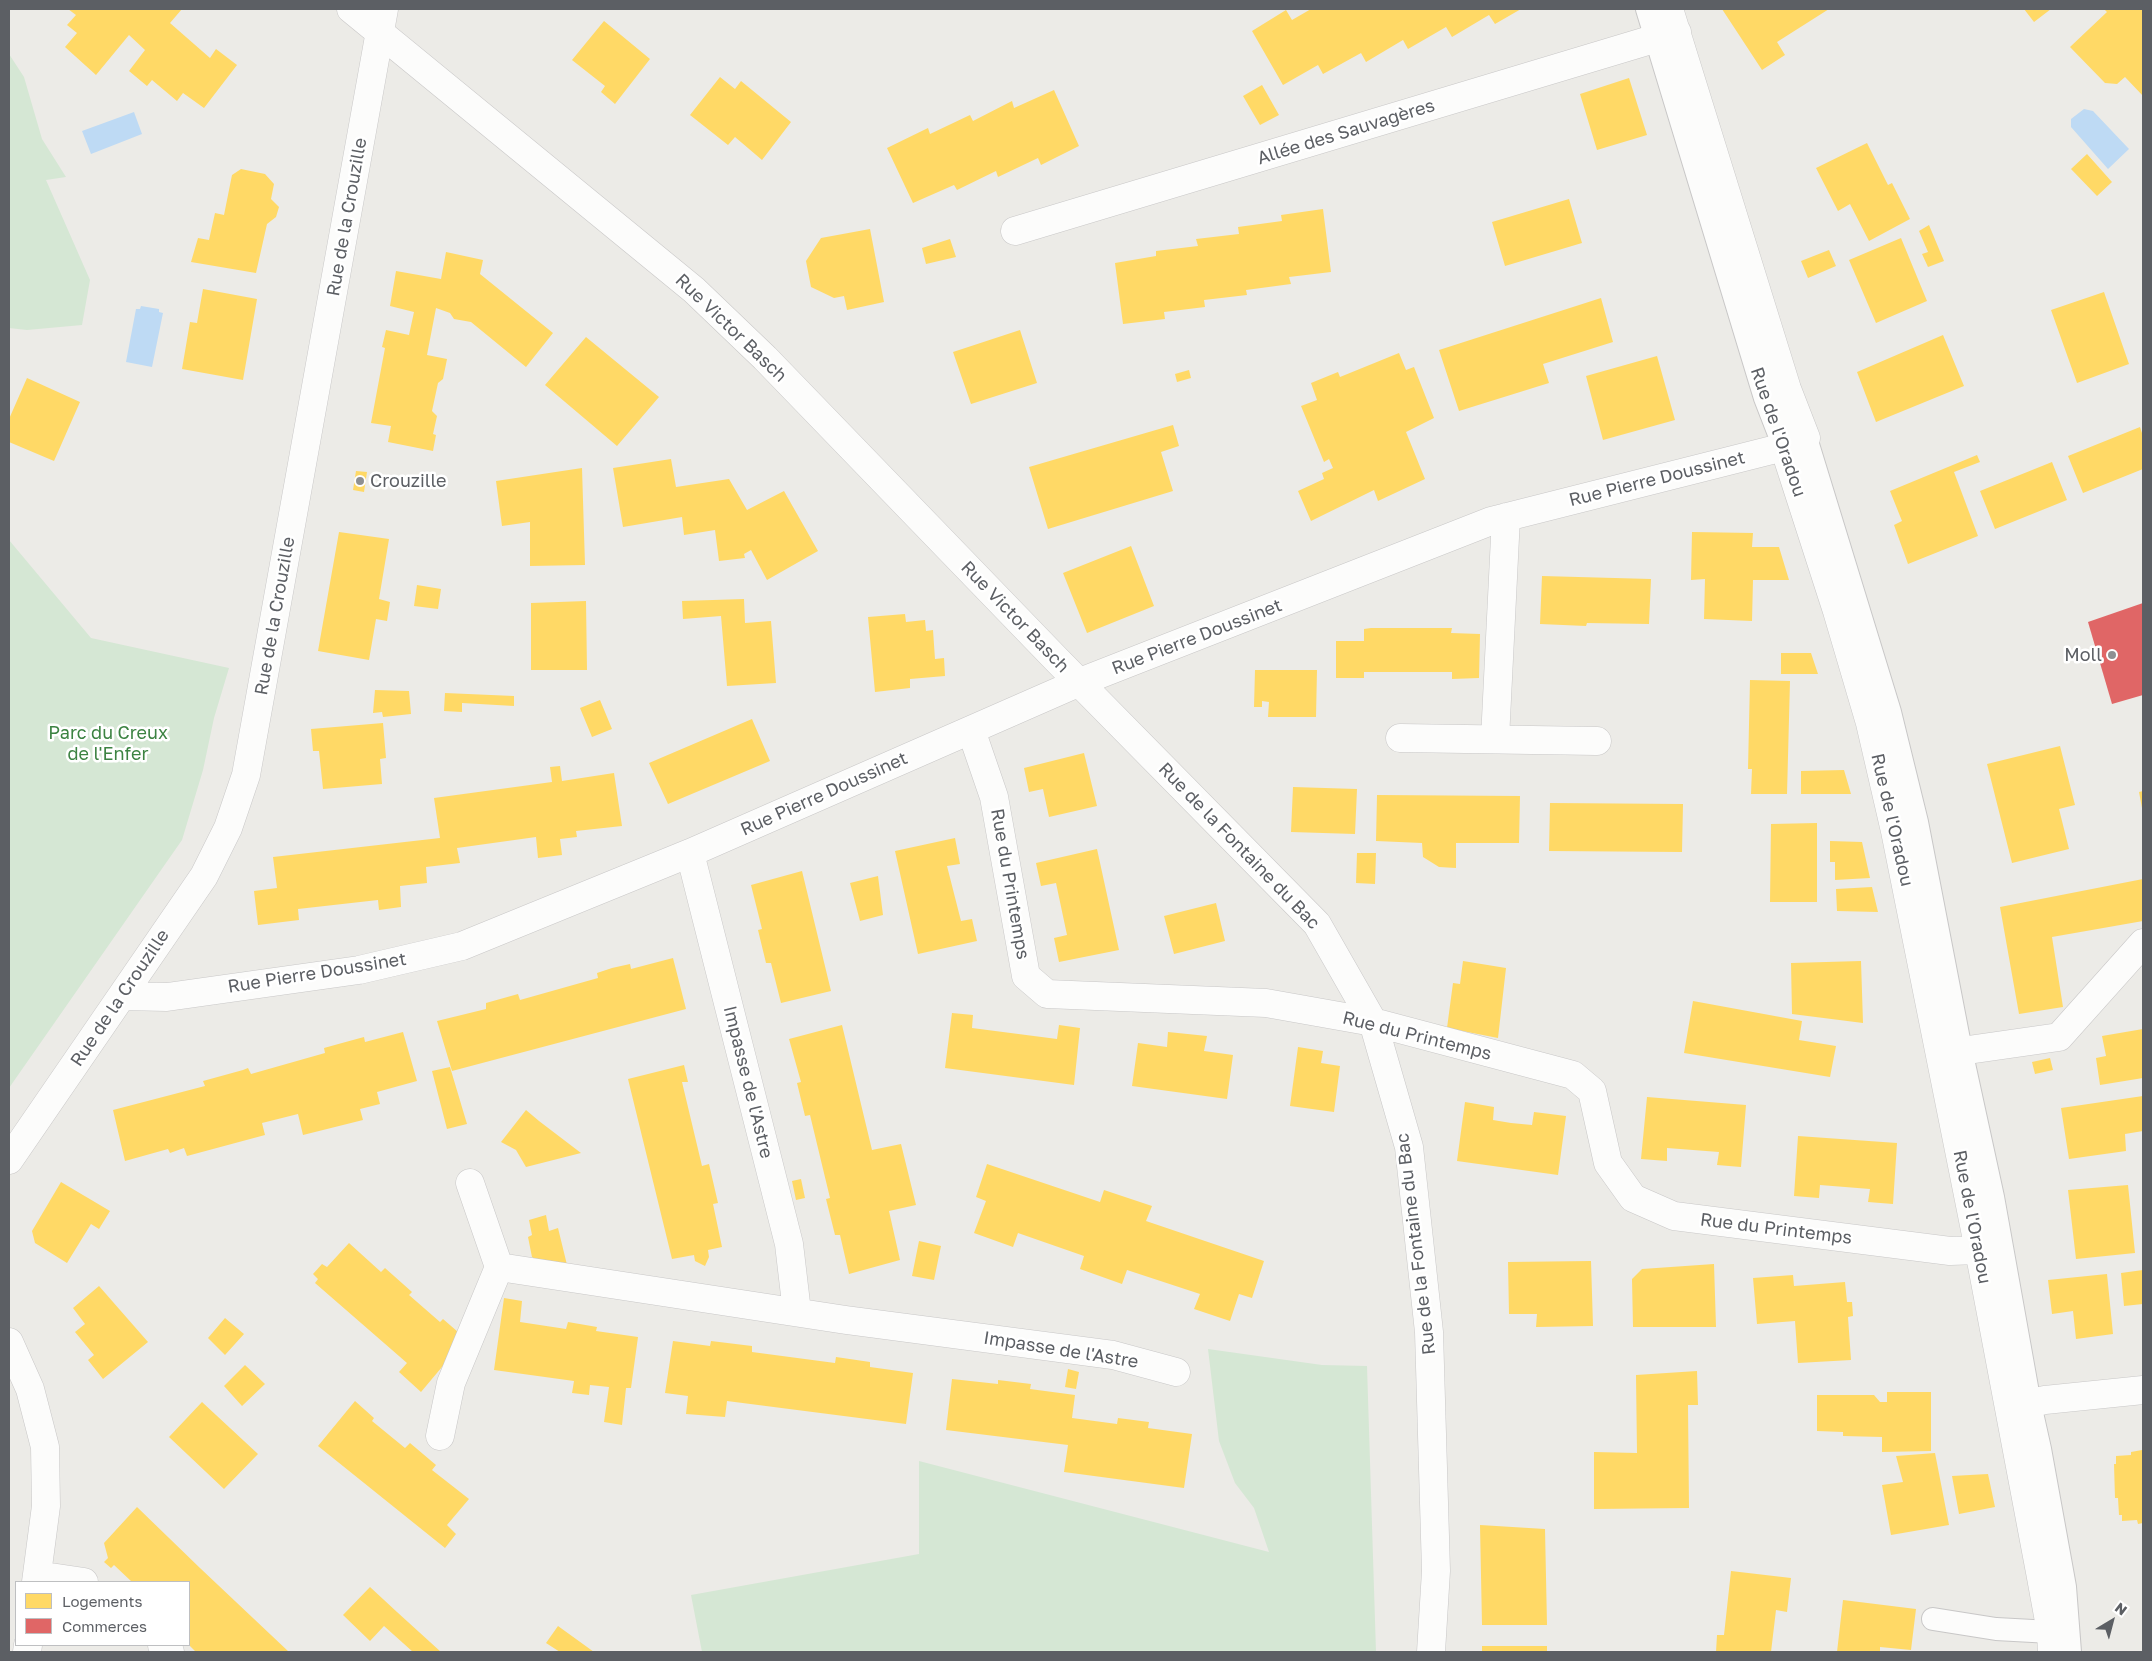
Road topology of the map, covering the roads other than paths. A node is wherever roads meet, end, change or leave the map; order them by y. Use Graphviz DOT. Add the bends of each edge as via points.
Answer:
graph roads {
  1 [pos="351,9"];
  2 [pos="1647,9"];
  3 [pos="383,20"];
  4 [pos="1668,26"];
  5 [pos="1015,231"];
  6 [pos="1795,443"];
  7 [pos="1506,517"];
  8 [pos="1080,682"];
  9 [pos="971,730"];
  10 [pos="1400,738"];
  11 [pos="1494,739"];
  12 [pos="1597,741"];
  13 [pos="690,853"];
  14 [pos="2143,943"];
  15 [pos="122,996"];
  16 [pos="1372,1022"];
  17 [pos="1950,1052"];
  18 [pos="9,1160"];
  19 [pos="470,1183"];
  20 [pos="1979,1250"];
  21 [pos="499,1267"];
  22 [pos="797,1312"];
  23 [pos="9,1342"];
  24 [pos="1176,1372"];
  25 [pos="2143,1390"];
  26 [pos="2019,1406"];
  27 [pos="440,1436"];
  28 [pos="37,1579"];
  29 [pos="68,1581"];
  30 [pos="1933,1619"];
  31 [pos="2051,1642"];
  32 [pos="1431,1652"];
  33 [pos="2070,1652"];
  1 -- 3 [label="street, Rue Victor Basch"];
  2 -- 4 [label="lane, Rue de l'Oradou"];
  3 -- 8 [label="street, Rue Victor Basch" via="694,290 765,358"];
  3 -- 15 [label="street, Rue de la Crouzille" via="246,775 228,828 204,876"];
  4 -- 5 [label="street, Allée des Sauvagères"];
  4 -- 6 [label="street, Rue de l'Oradou" via="1787,389"];
  6 -- 7 [label="street, Rue Pierre Doussinet"];
  6 -- 17 [label="street, Rue de l'Oradou" via="1837,611 1870,723 1918,936"];
  7 -- 8 [label="street, Rue Pierre Doussinet"];
  7 -- 11 [label="street"];
  8 -- 9 [label="street, Rue Pierre Doussinet"];
  8 -- 16 [label="street, Rue de la Fontaine du Bac" via="1317,924"];
  9 -- 13 [label="street, Rue Pierre Doussinet"];
  9 -- 16 [label="street, Rue du Printemps" via="994,797 1026,976 1047,994 1266,1003"];
  10 -- 11 [label="street"];
  11 -- 12 [label="street"];
  13 -- 15 [label="street, Rue Pierre Doussinet" via="462,946 359,970 167,997"];
  13 -- 22 [label="street, Impasse de l'Astre" via="789,1244"];
  14 -- 17 [label="street" via="2058,1037"];
  15 -- 18 [label="street, Rue de la Crouzille"];
  16 -- 20 [label="street, Rue du Printemps" via="1573,1075 1592,1091 1608,1163 1633,1198 1674,1216 1950,1251"];
  16 -- 32 [label="street, Rue de la Fontaine du Bac" via="1409,1147 1429,1332 1436,1571"];
  17 -- 20 [label="street, Rue de l'Oradou"];
  17 -- 26 [label="lane, Rue de l'Oradou" via="1993,1197"];
  19 -- 21 [label="street"];
  20 -- 26 [label="street, Rue de l'Oradou"];
  21 -- 22 [label="street, Impasse de l'Astre"];
  21 -- 27 [label="street" via="451,1383"];
  22 -- 24 [label="street, Impasse de l'Astre" via="1113,1355"];
  23 -- 28 [label="street" via="30,1389 46,1456 46,1506"];
  25 -- 26 [label="street"];
  26 -- 31 [label="street, Rue de l'Oradou"];
  26 -- 33 [label="lane, Rue de l'Oradou" via="2040,1449 2064,1588"];
  28 -- 29 [label="street"];
  30 -- 31 [label="lane"];
}
